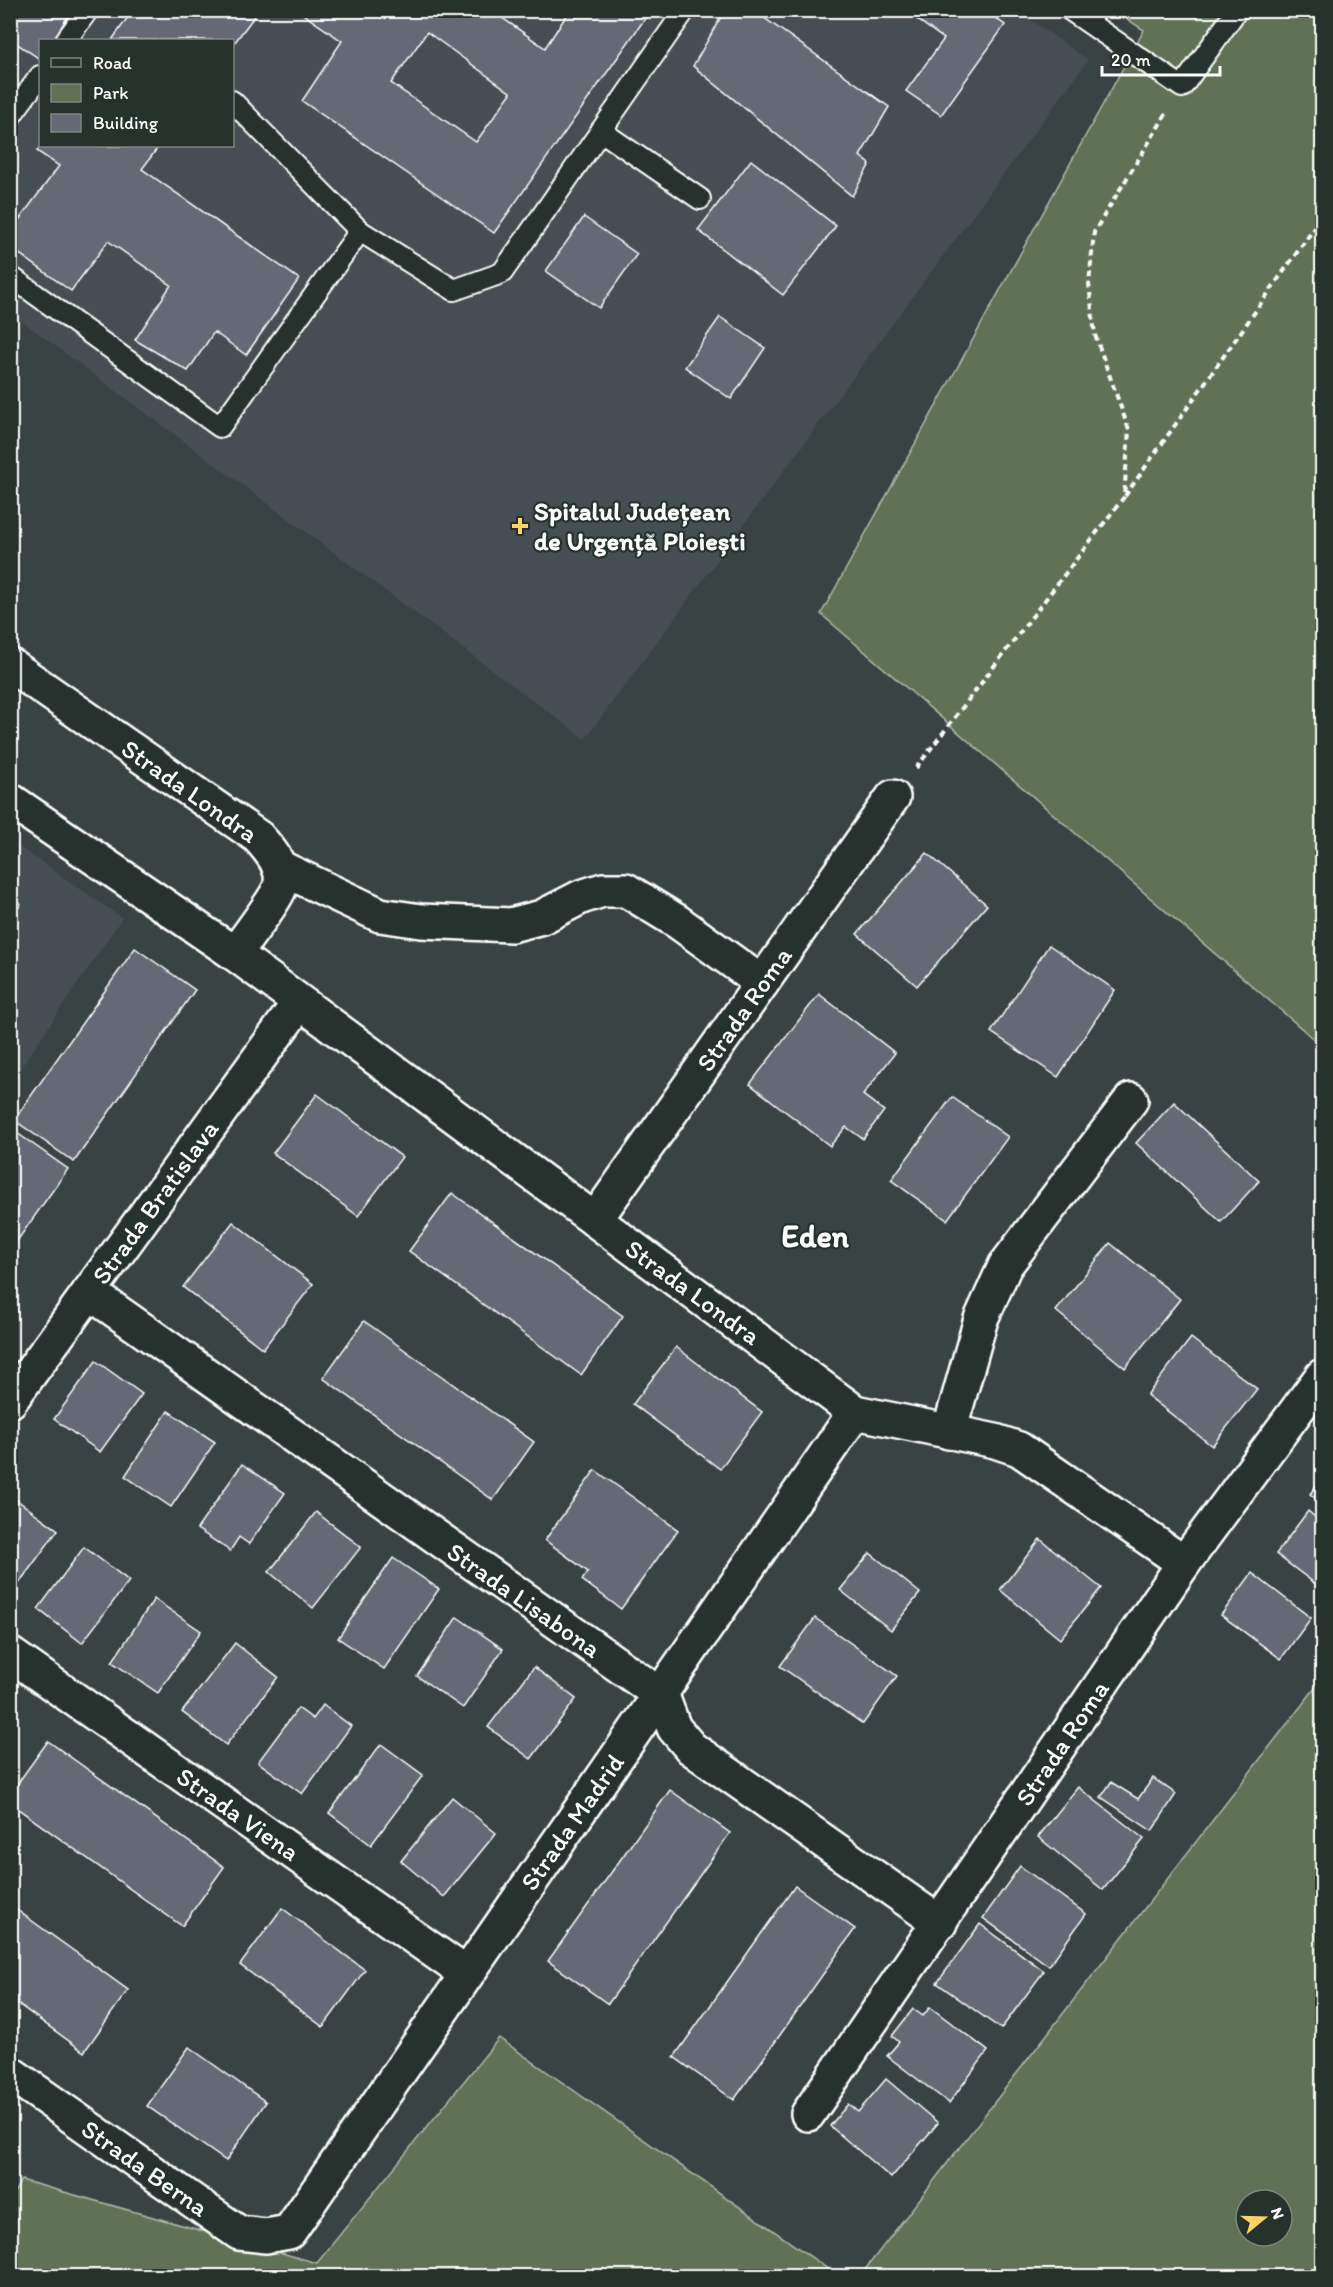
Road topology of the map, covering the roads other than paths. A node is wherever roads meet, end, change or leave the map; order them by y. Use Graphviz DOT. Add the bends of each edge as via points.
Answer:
graph roads {
  1 [pos="88,10"];
  2 [pos="685,10"];
  3 [pos="1070,10"];
  4 [pos="1237,10"];
  5 [pos="67,39"];
  6 [pos="39,77"];
  7 [pos="234,102"];
  8 [pos="10,117"];
  9 [pos="601,131"];
  10 [pos="700,199"];
  11 [pos="360,231"];
  12 [pos="10,276"];
  13 [pos="10,665"];
  14 [pos="893,797"];
  15 [pos="10,800"];
  16 [pos="279,867"];
  17 [pos="235,954"];
  18 [pos="762,983"];
  19 [pos="299,1003"];
  20 [pos="1131,1100"];
  21 [pos="595,1220"];
  22 [pos="89,1292"];
  23 [pos="1323,1376"];
  24 [pos="10,1401"];
  25 [pos="855,1412"];
  26 [pos="949,1432"];
  27 [pos="1184,1563"];
  28 [pos="10,1654"];
  29 [pos="662,1696"];
  30 [pos="940,1923"];
  31 [pos="465,1973"];
  32 [pos="10,2073"];
  33 [pos="808,2114"];
  34 [pos="289,2232"];
  1 -- 5 [label="lane"];
  2 -- 9 [label="lane"];
  3 -- 4 [label="lane" via="1182,87"];
  6 -- 8 [label="lane"];
  7 -- 11 [label="lane"];
  9 -- 10 [label="lane"];
  9 -- 11 [label="lane" via="502,273 454,290"];
  11 -- 12 [label="lane" via="220,427"];
  13 -- 16 [label="street, Strada Londra" via="258,837"];
  14 -- 18 [label="street, Strada Roma"];
  15 -- 17 [label="street, Strada Londra"];
  16 -- 17 [label="street, Strada Londra" via="280,887"];
  16 -- 18 [label="street" via="380,915 421,921 511,925 542,917 603,890 626,890 678,921"];
  17 -- 19 [label="street, Strada Londra"];
  18 -- 21 [label="street, Strada Roma"];
  19 -- 21 [label="street, Strada Londra"];
  19 -- 22 [label="street, Strada Bratislava"];
  20 -- 26 [label="street" via="1005,1266 981,1319"];
  21 -- 25 [label="street, Strada Londra"];
  22 -- 24 [label="street, Strada Bratislava"];
  22 -- 29 [label="street, Strada Lisabona"];
  23 -- 27 [label="street, Strada Roma"];
  25 -- 26 [label="street, Strada Londra"];
  25 -- 29 [label="street, Strada Madrid"];
  26 -- 27 [label="street, Strada Londra" via="1019,1449"];
  27 -- 30 [label="street, Strada Roma"];
  28 -- 31 [label="street, Strada Viena"];
  29 -- 30 [label="street" via="674,1728 691,1748"];
  29 -- 31 [label="street, Strada Madrid"];
  30 -- 33 [label="street, Strada Roma"];
  31 -- 34 [label="street, Strada Madrid"];
  32 -- 34 [label="street, Strada Berna" via="239,2233 266,2236"];
}
